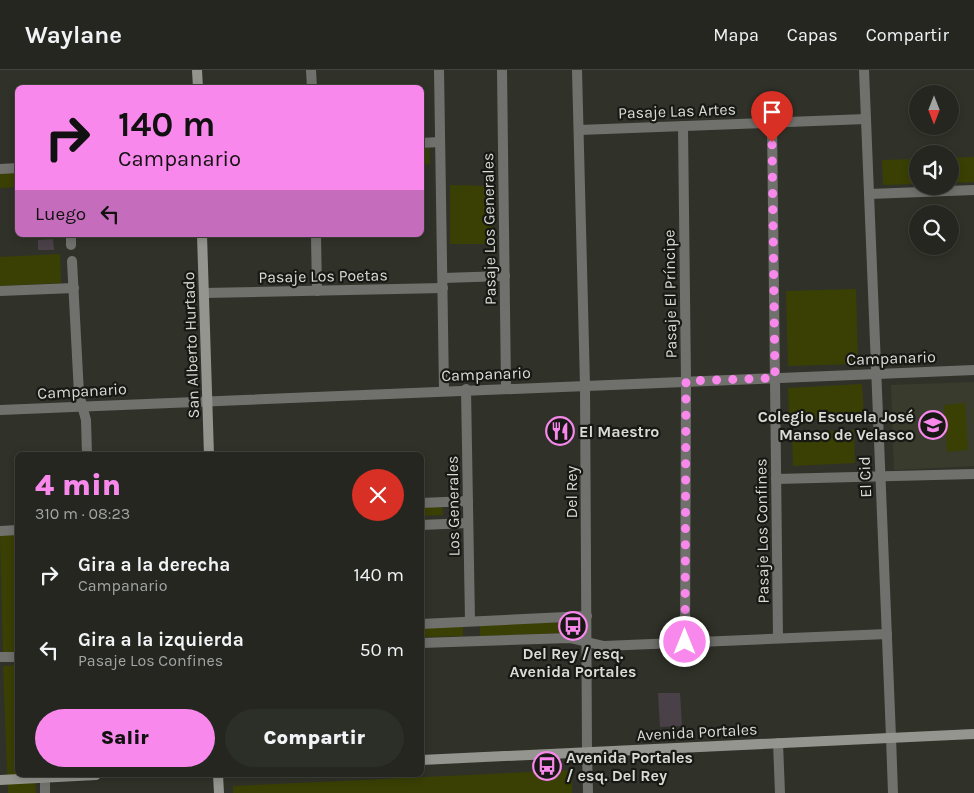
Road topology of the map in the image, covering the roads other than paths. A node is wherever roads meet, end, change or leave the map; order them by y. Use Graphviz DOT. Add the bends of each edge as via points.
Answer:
graph roads {
  1 [pos="197,70"];
  2 [pos="312,70"];
  3 [pos="439,70"];
  4 [pos="502,70"];
  5 [pos="577,70"];
  6 [pos="864,70"];
  7 [pos="198,85"];
  8 [pos="312,85"];
  9 [pos="866,119"];
  10 [pos="772,123"];
  11 [pos="683,126"];
  12 [pos="579,130"];
  13 [pos="440,142"];
  14 [pos="424,143"];
  15 [pos="15,168"];
  16 [pos="0,169"];
  17 [pos="974,190"];
  18 [pos="869,194"];
  19 [pos="202,237"];
  20 [pos="316,237"];
  21 [pos="72,261"];
  22 [pos="505,276"];
  23 [pos="443,283"];
  24 [pos="74,288"];
  25 [pos="0,291"];
  26 [pos="317,291"];
  27 [pos="204,294"];
  28 [pos="974,370"];
  29 [pos="876,374"];
  30 [pos="775,378"];
  31 [pos="686,381"];
  32 [pos="585,385"];
  33 [pos="506,388"];
  34 [pos="466,389"];
  35 [pos="444,390"];
  36 [pos="207,400"];
  37 [pos="82,406"];
  38 [pos="0,410"];
  39 [pos="87,452"];
  40 [pos="209,452"];
  41 [pos="974,474"];
  42 [pos="880,477"];
  43 [pos="776,479"];
  44 [pos="468,501"];
  45 [pos="424,503"];
  46 [pos="468,523"];
  47 [pos="424,525"];
  48 [pos="15,530"];
  49 [pos="0,531"];
  50 [pos="587,616"];
  51 [pos="470,621"];
  52 [pos="424,624"];
  53 [pos="887,634"];
  54 [pos="778,638"];
  55 [pos="587,642"];
  56 [pos="685,642"];
  57 [pos="424,643"];
  58 [pos="0,657"];
  59 [pos="15,657"];
  60 [pos="974,734"];
  61 [pos="891,738"];
  62 [pos="778,743"];
  63 [pos="588,752"];
  64 [pos="424,760"];
  65 [pos="34,777"];
  66 [pos="45,777"];
  67 [pos="218,777"];
  68 [pos="0,780"];
  69 [pos="45,793"];
  70 [pos="219,793"];
  71 [pos="588,793"];
  72 [pos="780,793"];
  73 [pos="893,793"];
  1 -- 7 [label="main road"];
  2 -- 8 [label="street"];
  3 -- 13 [label="street"];
  4 -- 22 [label="street, Pasaje Los Generales"];
  5 -- 12 [label="street, Del Rey"];
  6 -- 9 [label="street, El Cid"];
  9 -- 10 [label="street, Pasaje Las Artes"];
  9 -- 18 [label="street, El Cid"];
  10 -- 11 [label="street, Pasaje Las Artes"];
  10 -- 30 [label="street, Pasaje Los Confines"];
  11 -- 12 [label="street, Pasaje Las Artes"];
  11 -- 31 [label="street, Pasaje El Príncipe"];
  12 -- 32 [label="street, Del Rey"];
  13 -- 14 [label="street"];
  13 -- 23 [label="street"];
  15 -- 16 [label="street"];
  17 -- 18 [label="street"];
  18 -- 29 [label="street, El Cid"];
  19 -- 27 [label="main road, San Alberto Hurtado"];
  20 -- 26 [label="street"];
  21 -- 24 [label="street"];
  22 -- 23 [label="street, Pasaje Los Poetas"];
  22 -- 33 [label="street, Pasaje Los Generales"];
  23 -- 26 [label="street, Pasaje Los Poetas"];
  23 -- 35 [label="street"];
  24 -- 25 [label="street"];
  24 -- 37 [label="street" via="78,394"];
  26 -- 27 [label="street, Pasaje Los Poetas"];
  27 -- 36 [label="main road, San Alberto Hurtado"];
  28 -- 29 [label="street, Campanario"];
  29 -- 30 [label="street, Campanario"];
  29 -- 42 [label="street, El Cid"];
  30 -- 31 [label="street, Campanario"];
  30 -- 43 [label="street, Pasaje Los Confines"];
  31 -- 32 [label="street, Campanario"];
  31 -- 56 [label="street, Pasaje El Príncipe"];
  32 -- 33 [label="street, Campanario"];
  32 -- 50 [label="street, Del Rey"];
  33 -- 34 [label="street, Campanario"];
  34 -- 35 [label="street, Campanario"];
  34 -- 44 [label="street, Los Generales"];
  35 -- 36 [label="street, Campanario"];
  36 -- 37 [label="street, Campanario"];
  36 -- 40 [label="main road, San Alberto Hurtado"];
  37 -- 38 [label="street, Campanario"];
  37 -- 39 [label="street"];
  41 -- 42 [label="street"];
  42 -- 43 [label="street"];
  42 -- 53 [label="street, El Cid"];
  43 -- 54 [label="street, Pasaje Los Confines"];
  44 -- 45 [label="street"];
  44 -- 46 [label="street, Los Generales"];
  46 -- 47 [label="street"];
  46 -- 51 [label="street, Los Generales"];
  48 -- 49 [label="street"];
  50 -- 51 [label="street"];
  50 -- 55 [label="street, Del Rey"];
  51 -- 52 [label="street"];
  53 -- 54 [label="street"];
  53 -- 61 [label="street, El Cid"];
  54 -- 56 [label="street"];
  55 -- 56 [label="street" via="604,646"];
  55 -- 57 [label="street" via="570,638"];
  55 -- 63 [label="street, Del Rey"];
  58 -- 59 [label="street"];
  60 -- 61 [label="main road, Avenida Portales"];
  61 -- 62 [label="main road, Avenida Portales"];
  61 -- 73 [label="street, El Cid"];
  62 -- 63 [label="main road, Avenida Portales"];
  62 -- 72 [label="street"];
  63 -- 64 [label="main road, Avenida Portales"];
  63 -- 71 [label="street, Del Rey"];
  65 -- 68 [label="main road"];
  66 -- 69 [label="street"];
  67 -- 70 [label="main road"];
}
